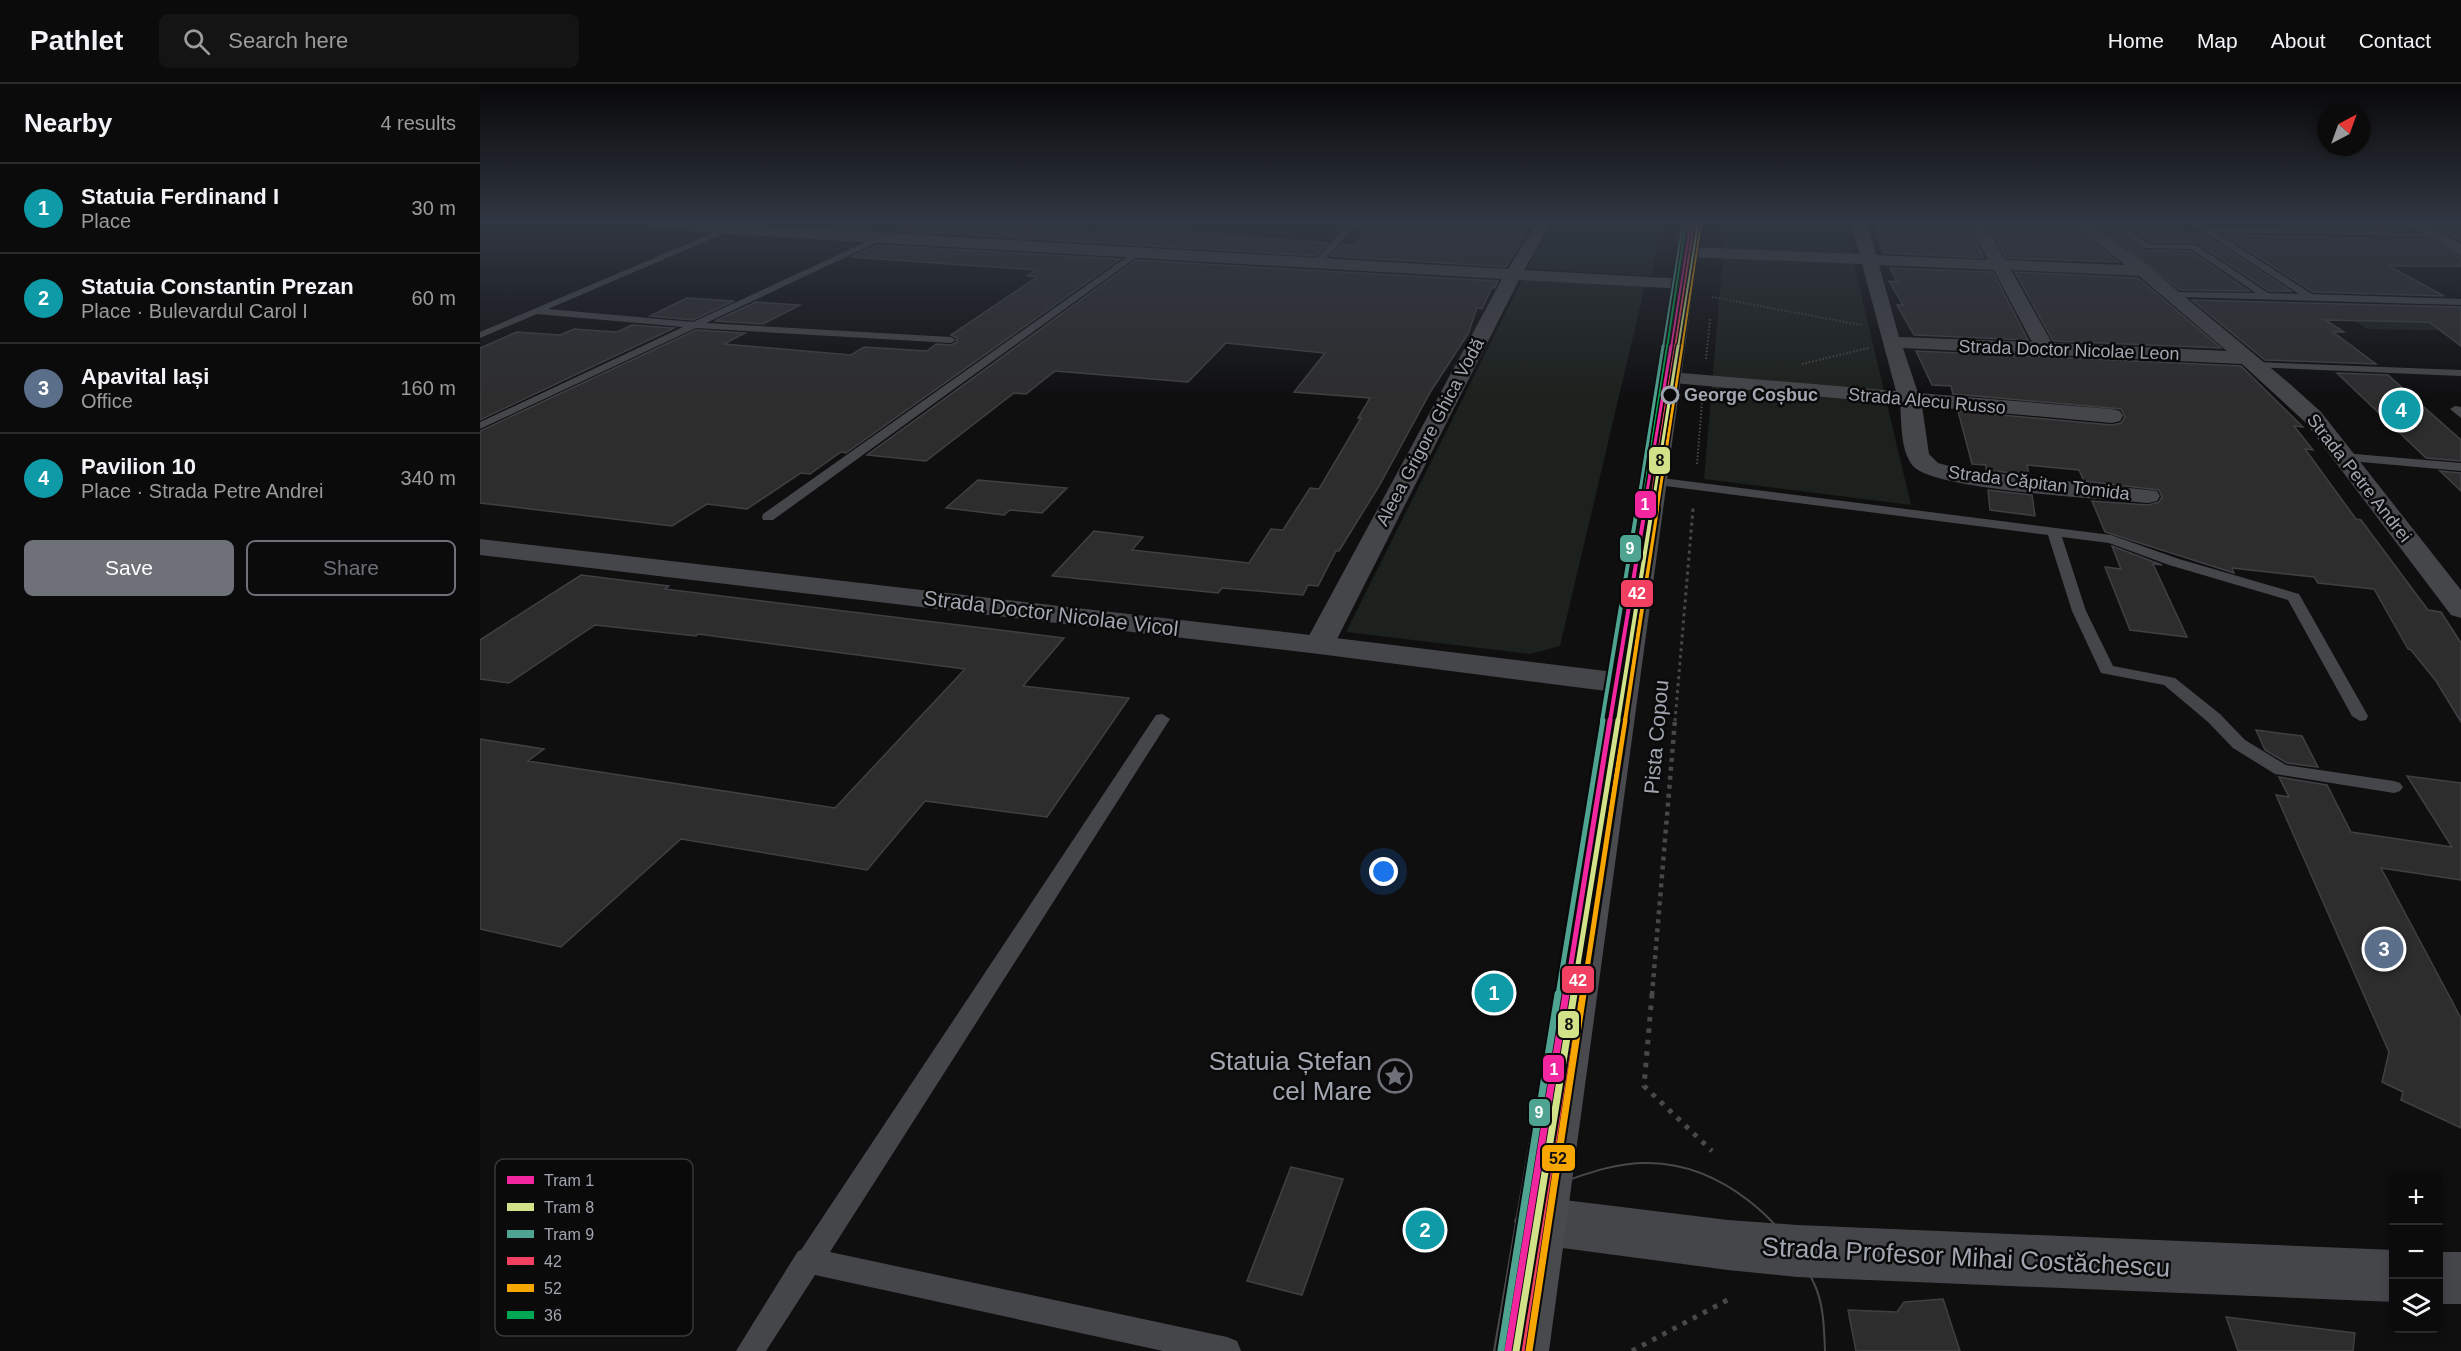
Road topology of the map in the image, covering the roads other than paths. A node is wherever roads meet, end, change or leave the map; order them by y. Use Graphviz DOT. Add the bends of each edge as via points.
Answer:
graph roads {
  1 [pos="606,281"];
  2 [pos="779,281"];
  3 [pos="1099,281"];
  4 [pos="1509,281"];
  5 [pos="1691,281"];
  6 [pos="1874,281"];
  7 [pos="2007,281"];
  8 [pos="2156,281"];
  9 [pos="2244,281"];
  10 [pos="2285,281"];
  11 [pos="2180,294"];
  12 [pos="2266,296"];
  13 [pos="2310,297"];
  14 [pos="2461,302"];
  15 [pos="536,311"];
  16 [pos="693,325"];
  17 [pos="480,335"];
  18 [pos="1890,336"];
  19 [pos="951,340"];
  20 [pos="2045,349"];
  21 [pos="2251,361"];
  22 [pos="2461,373"];
  23 [pos="1670,378"];
  24 [pos="1910,400"];
  25 [pos="2461,410"];
  26 [pos="2461,415"];
  27 [pos="2112,416"];
  28 [pos="480,426"];
  29 [pos="2343,457"];
  30 [pos="2461,467"];
  31 [pos="1654,481"];
  32 [pos="2148,496"];
  33 [pos="768,518"];
  34 [pos="2054,532"];
  35 [pos="480,546"];
  36 [pos="2461,609"];
  37 [pos="1319,645"];
  38 [pos="1622,683"];
  39 [pos="2360,716"];
  40 [pos="1162,719"];
  41 [pos="2394,787"];
  42 [pos="1540,1221"];
  43 [pos="807,1260"];
  44 [pos="2389,1276"];
  45 [pos="2443,1278"];
  46 [pos="2461,1278"];
  47 [pos="750,1351"];
  48 [pos="1227,1351"];
  49 [pos="1521,1351"];
  1 -- 15 [label="lane"];
  2 -- 16 [label="lane"];
  3 -- 33 [label="lane"];
  4 -- 37 [label="street, Aleea Grigore Ghica Vodă"];
  5 -- 23 [label="main road"];
  6 -- 18 [label="street"];
  7 -- 20 [label="street"];
  8 -- 21 [label="street, Strada Petre Andrei"];
  9 -- 12 [label="lane"];
  10 -- 13 [label="lane"];
  11 -- 12 [label="lane"];
  12 -- 13 [label="lane"];
  13 -- 14 [label="lane"];
  15 -- 16 [label="lane"];
  15 -- 17 [label="lane"];
  16 -- 19 [label="lane"];
  16 -- 28 [label="lane"];
  18 -- 20 [label="street, Strada Doctor Nicolae Leon"];
  18 -- 24 [label="street"];
  20 -- 21 [label="street, Strada Doctor Nicolae Leon"];
  21 -- 22 [label="lane"];
  21 -- 29 [label="street, Strada Petre Andrei" via="2313,417"];
  23 -- 24 [label="street, Strada Alecu Russo"];
  23 -- 31 [label="main road"];
  24 -- 27 [label="street, Strada Alecu Russo"];
  24 -- 32 [label="street, Strada Căpitan Tomida" via="1917,454 1930,468 1963,477"];
  25 -- 26 [label="lane" via="2455,409"];
  29 -- 30 [label="lane"];
  29 -- 36 [label="street, Strada Petre Andrei"];
  31 -- 34 [label="lane"];
  31 -- 38 [label="main road"];
  34 -- 39 [label="lane" via="2110,539 2294,597"];
  34 -- 41 [label="lane" via="2079,611 2108,670 2169,681 2239,744 2281,770"];
  35 -- 37 [label="street, Strada Doctor Nicolae Vicol"];
  37 -- 38 [label="street, Strada Doctor Nicolae Vicol"];
  38 -- 42 [label="main road"];
  40 -- 43 [label="lane"];
  42 -- 44 [label="street, Strada Profesor Mihai Costăchescu" via="1797,1251"];
  42 -- 49 [label="main road"];
  43 -- 47 [label="lane"];
  43 -- 48 [label="lane"];
  45 -- 46 [label="street"];
}
